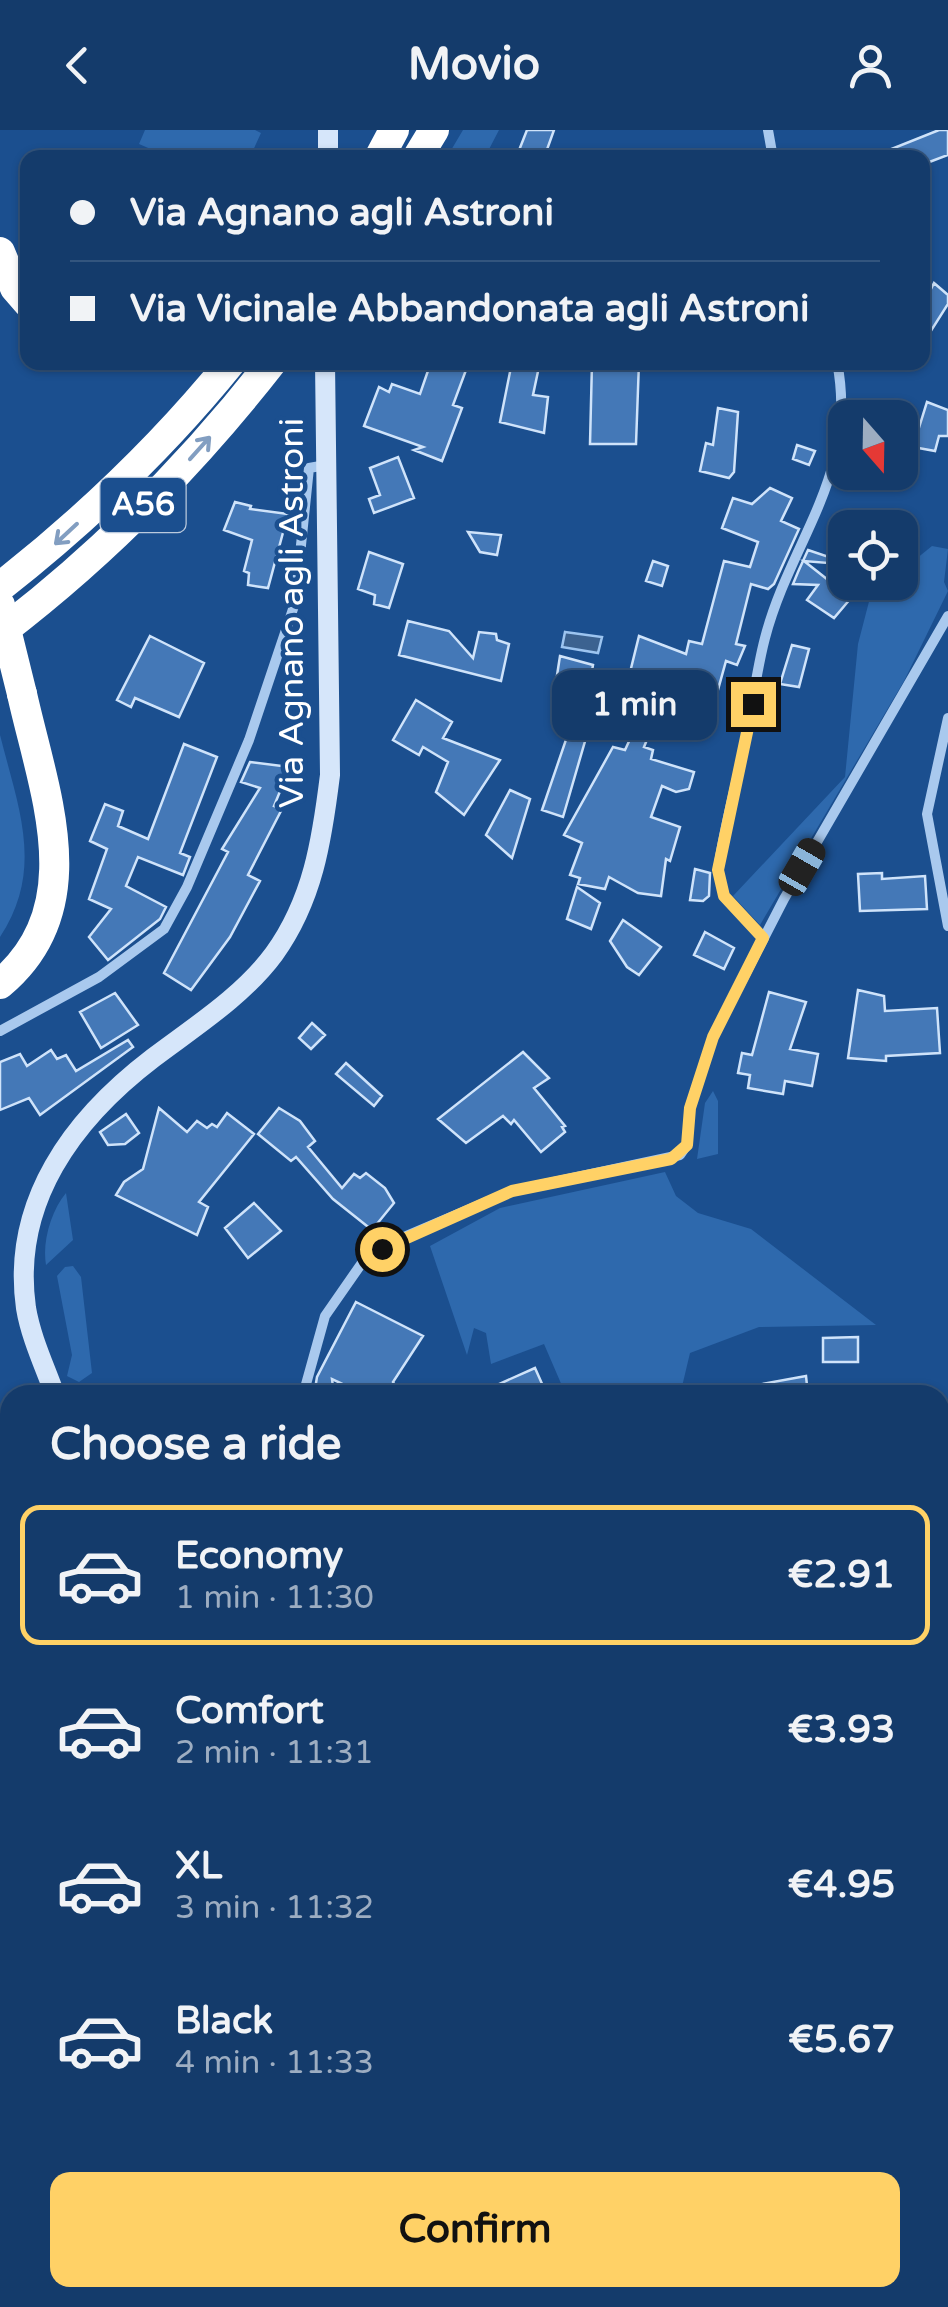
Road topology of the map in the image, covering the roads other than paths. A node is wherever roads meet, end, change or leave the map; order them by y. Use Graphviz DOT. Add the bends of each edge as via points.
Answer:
graph roads {
  1 [pos="0,252"];
  2 [pos="20,294"];
  3 [pos="223,370"];
  4 [pos="265,370"];
  5 [pos="325,370"];
  6 [pos="837,370"];
  7 [pos="326,465"];
  8 [pos="69,576"];
  9 [pos="0,588"];
  10 [pos="0,604"];
  11 [pos="948,616"];
  12 [pos="0,633"];
  13 [pos="0,650"];
  14 [pos="8,695"];
  15 [pos="948,718"];
  16 [pos="948,926"];
  17 [pos="763,938"];
  18 [pos="0,957"];
  19 [pos="0,984"];
  20 [pos="0,1030"];
  21 [pos="51,1385"];
  22 [pos="305,1385"];
  1 -- 2 [label="highway"];
  3 -- 9 [label="highway, A56, one-way" via="148,455"];
  8 -- 4 [label="highway, A56, one-way" via="178,472"];
  5 -- 7 [label="street, Via Agnano agli Astroni"];
  6 -- 17 [label="street" via="842,415 834,461 818,516 786,577 765,638 718,870 724,896"];
  7 -- 20 [label="street" via="309,468 295,603 249,740 164,929 99,977"];
  7 -- 21 [label="street, Via Agnano agli Astroni" via="330,775 310,887 272,956 88,1114 52,1166 32,1212 24,1278 33,1335"];
  8 -- 12 [label="highway, A56"];
  8 -- 13 [label="highway"];
  10 -- 14 [label="highway, bridge"];
  11 -- 17 [label="street"];
  14 -- 18 [label="highway" via="37,850 24,926"];
  14 -- 19 [label="highway" via="49,814 56,876 36,945"];
  15 -- 16 [label="street" via="928,814"];
  17 -- 22 [label="street" via="713,1037 680,1155 512,1191 373,1254 325,1316"];
}
